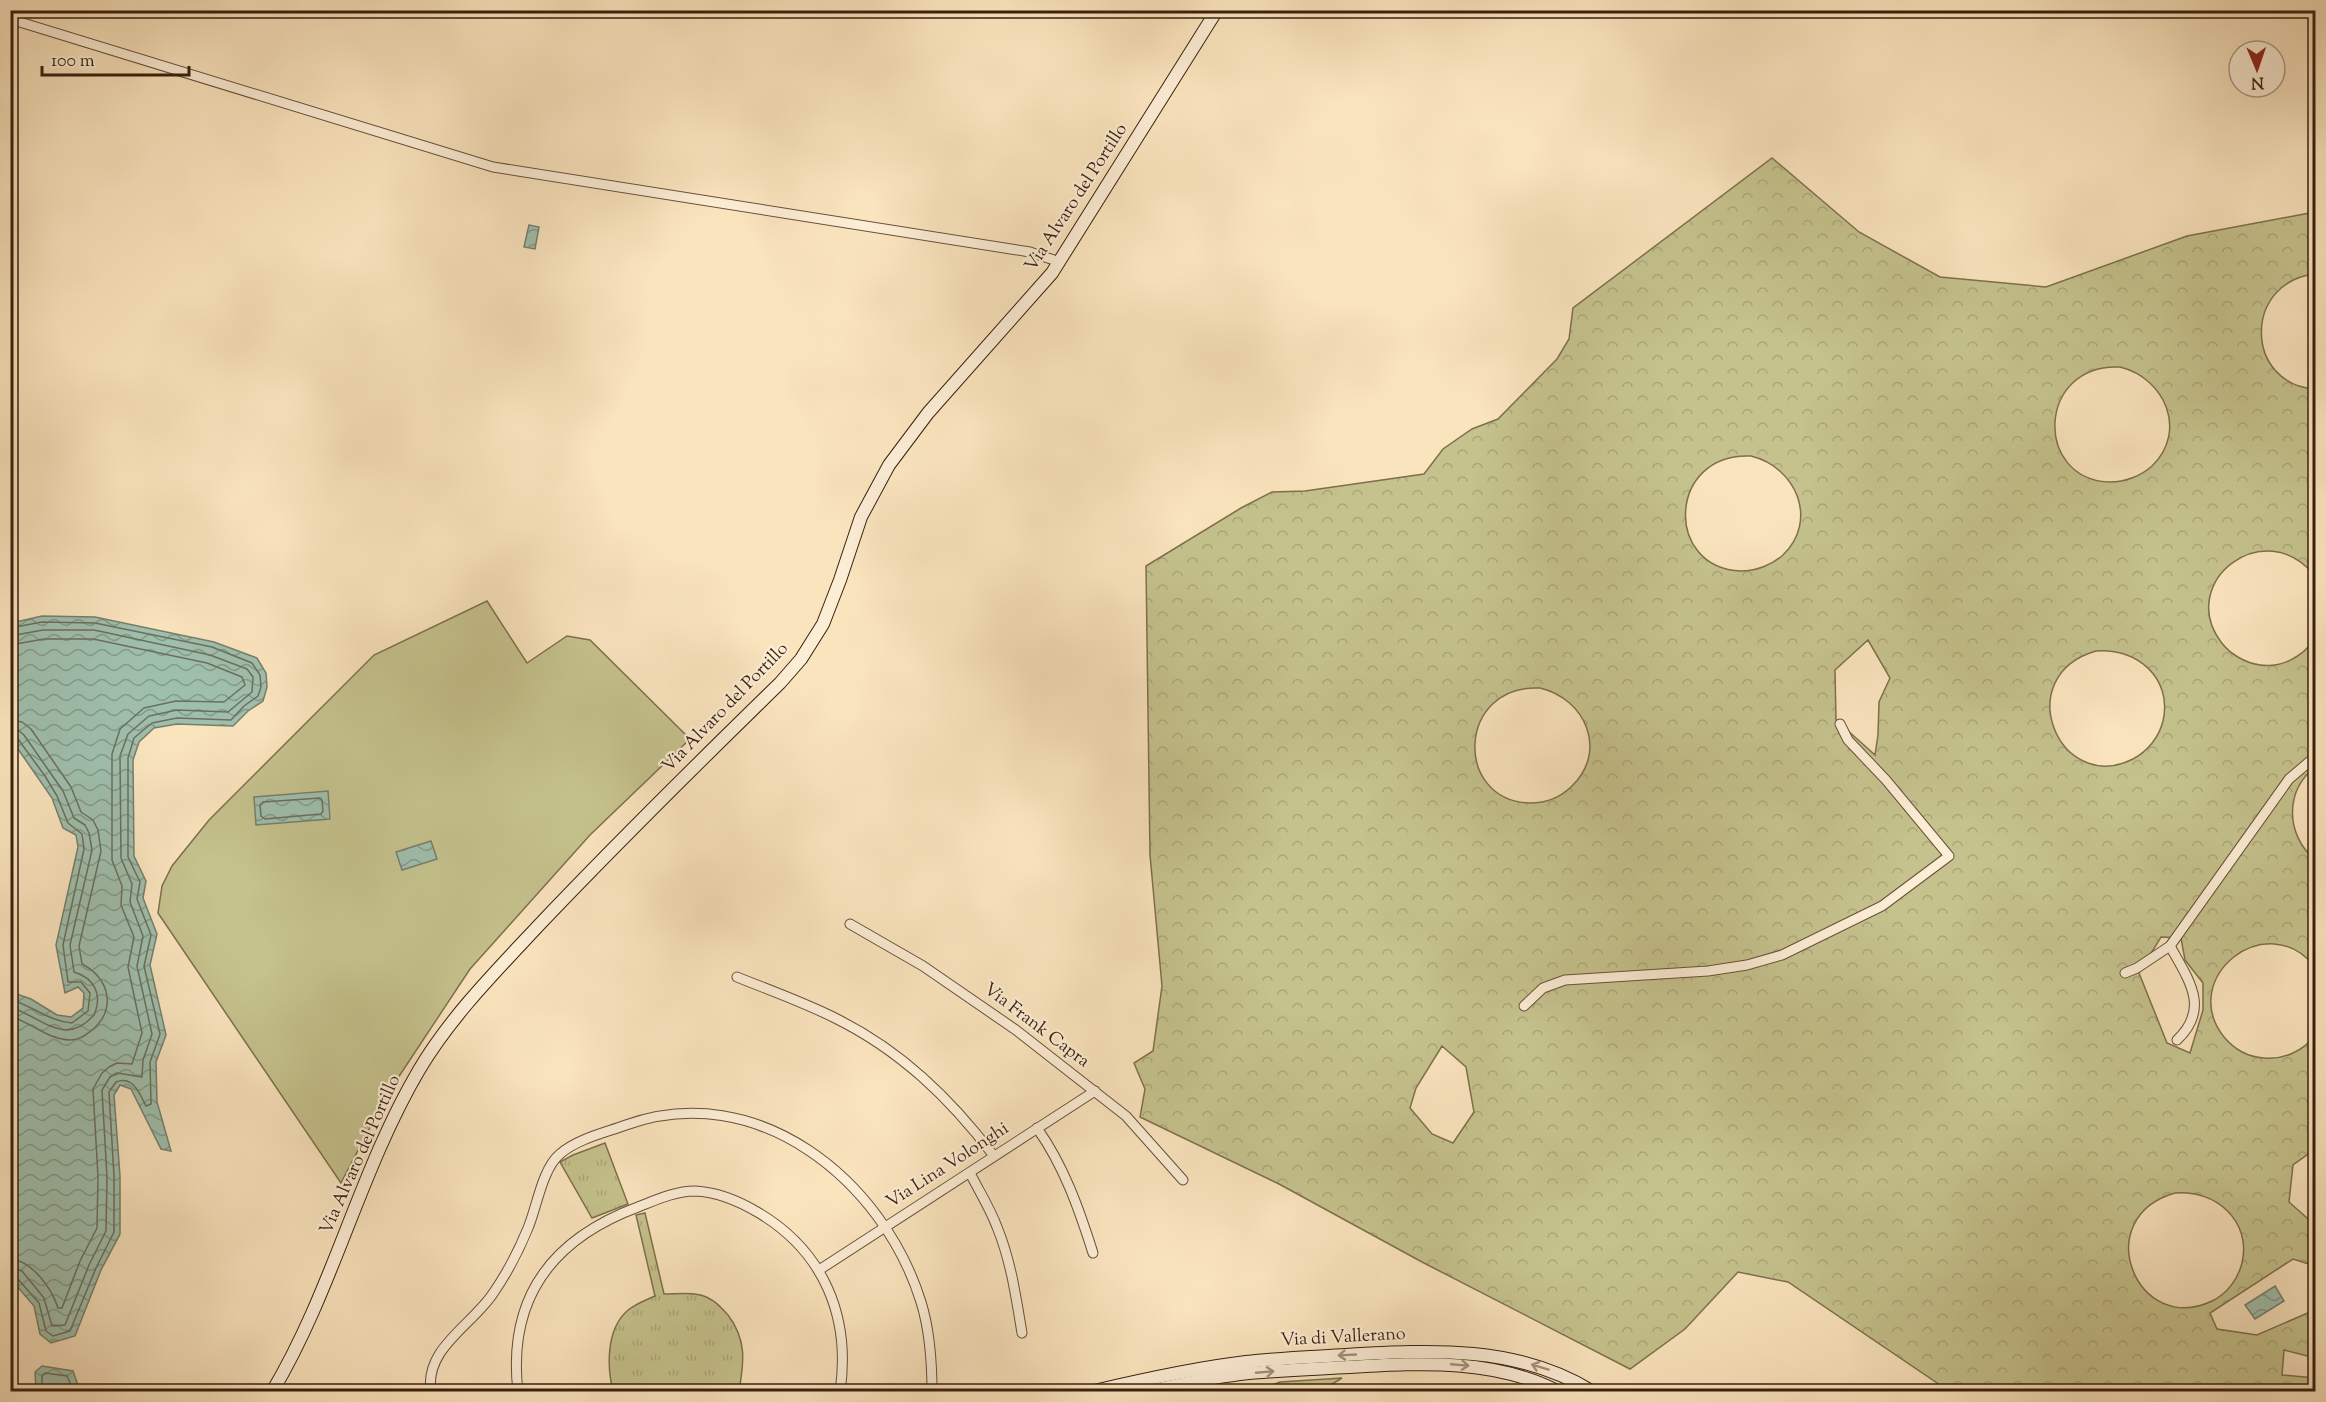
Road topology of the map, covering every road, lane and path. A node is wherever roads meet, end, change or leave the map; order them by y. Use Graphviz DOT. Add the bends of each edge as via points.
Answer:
graph roads {
  1 [pos="1217,10"];
  2 [pos="10,20"];
  3 [pos="1060,262"];
  4 [pos="1840,724"];
  5 [pos="2316,756"];
  6 [pos="849,924"];
  7 [pos="2170,946"];
  8 [pos="2125,973"];
  9 [pos="737,977"];
  10 [pos="1524,1006"];
  11 [pos="2177,1040"];
  12 [pos="1095,1091"];
  13 [pos="1037,1128"];
  14 [pos="994,1156"];
  15 [pos="970,1173"];
  16 [pos="1183,1180"];
  17 [pos="886,1226"];
  18 [pos="1093,1253"];
  19 [pos="819,1270"];
  20 [pos="1022,1333"];
  21 [pos="272,1392"];
  22 [pos="431,1392"];
  23 [pos="518,1392"];
  24 [pos="840,1392"];
  25 [pos="932,1392"];
  26 [pos="1090,1392"];
  27 [pos="1146,1392"];
  28 [pos="1559,1392"];
  29 [pos="1593,1392"];
  1 -- 3 [label="street, Via Alvaro del Portillo"];
  2 -- 3 [label="street" via="493,167 1030,252"];
  3 -- 21 [label="street, Via Alvaro del Portillo" via="917,427 889,465 861,517 829,611 801,659 556,908 473,997 433,1048 387,1130 312,1313"];
  4 -- 10 [label="street" via="1848,740 1949,856 1882,906 1782,955 1708,971 1565,980 1543,988"];
  5 -- 7 [label="street" via="2289,779"];
  6 -- 12 [label="street, Via Frank Capra" via="970,997"];
  7 -- 8 [label="street"];
  7 -- 11 [label="street" via="2194,989 2193,1020"];
  9 -- 14 [label="street" via="834,1018 891,1051 943,1095"];
  12 -- 13 [label="street, Via Lina Volonghi"];
  12 -- 16 [label="street, Via Frank Capra" via="1133,1123"];
  13 -- 14 [label="street, Via Lina Volonghi"];
  13 -- 18 [label="street" via="1062,1170"];
  14 -- 15 [label="street, Via Lina Volonghi"];
  15 -- 17 [label="street, Via Lina Volonghi"];
  15 -- 20 [label="street" via="1004,1245"];
  17 -- 19 [label="street, Via Lina Volonghi"];
  17 -- 22 [label="street" via="836,1170 804,1147 764,1128 699,1113 660,1115 626,1125 575,1145 553,1161 526,1233 494,1293 435,1361"];
  17 -- 25 [label="street" via="924,1310"];
  19 -- 23 [label="street" via="782,1229 722,1195 683,1192 625,1211 576,1238 539,1280 522,1319 516,1366"];
  19 -- 24 [label="street" via="841,1332"];
  29 -- 26 [label="street, Via di Vallerano, one-way" via="1562,1374 1525,1363 1433,1351 1247,1362"];
  27 -- 28 [label="street, Via di Vallerano, one-way" via="1264,1371 1422,1363 1493,1369"];
}
